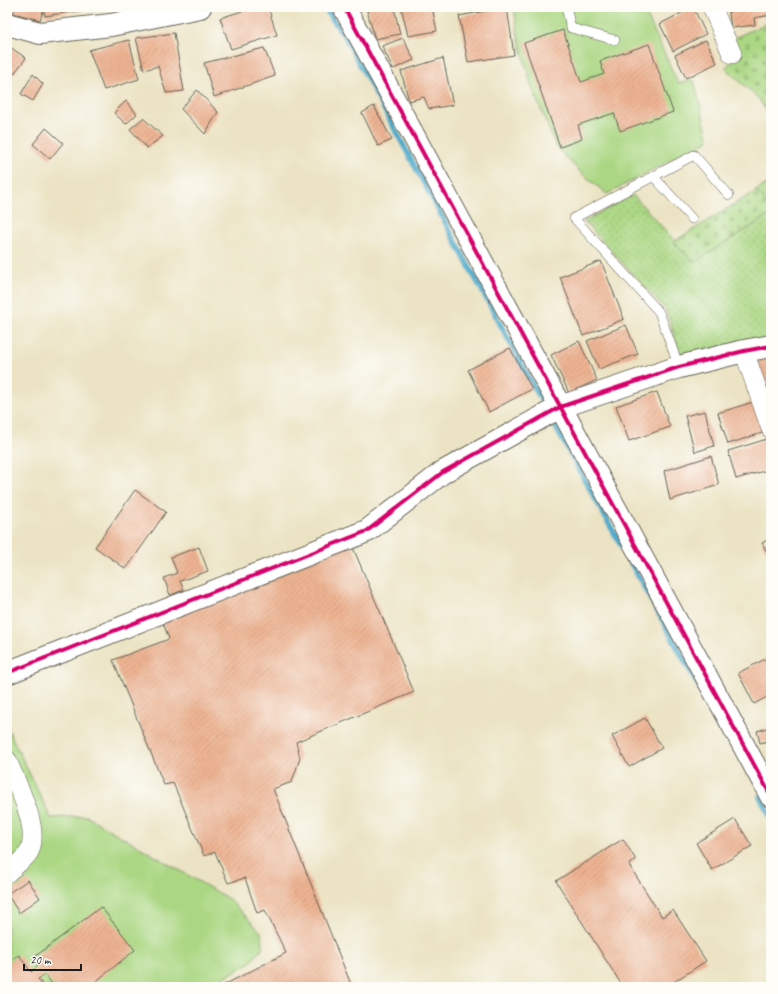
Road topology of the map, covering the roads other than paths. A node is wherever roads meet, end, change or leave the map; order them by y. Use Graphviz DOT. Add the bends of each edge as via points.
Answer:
graph roads {
  1 [pos="200,7"];
  2 [pos="344,7"];
  3 [pos="566,7"];
  4 [pos="712,7"];
  5 [pos="7,24"];
  6 [pos="615,40"];
  7 [pos="732,54"];
  8 [pos="654,177"];
  9 [pos="729,195"];
  10 [pos="692,219"];
  11 [pos="771,346"];
  12 [pos="744,351"];
  13 [pos="679,367"];
  14 [pos="560,408"];
  15 [pos="771,429"];
  16 [pos="7,673"];
  17 [pos="7,760"];
  18 [pos="771,796"];
  19 [pos="7,873"];
  1 -- 5 [label="street" via="111,25 40,33"];
  2 -- 14 [label="street"];
  3 -- 6 [label="lane" via="571,28"];
  4 -- 7 [label="street"];
  8 -- 9 [label="lane" via="694,155"];
  8 -- 10 [label="lane"];
  8 -- 13 [label="lane" via="574,218 659,312"];
  11 -- 12 [label="street"];
  12 -- 13 [label="street"];
  12 -- 15 [label="street"];
  13 -- 14 [label="street"];
  14 -- 16 [label="street" via="443,472 367,531"];
  14 -- 18 [label="street"];
  17 -- 19 [label="street" via="31,821 32,839 29,852"];
}
